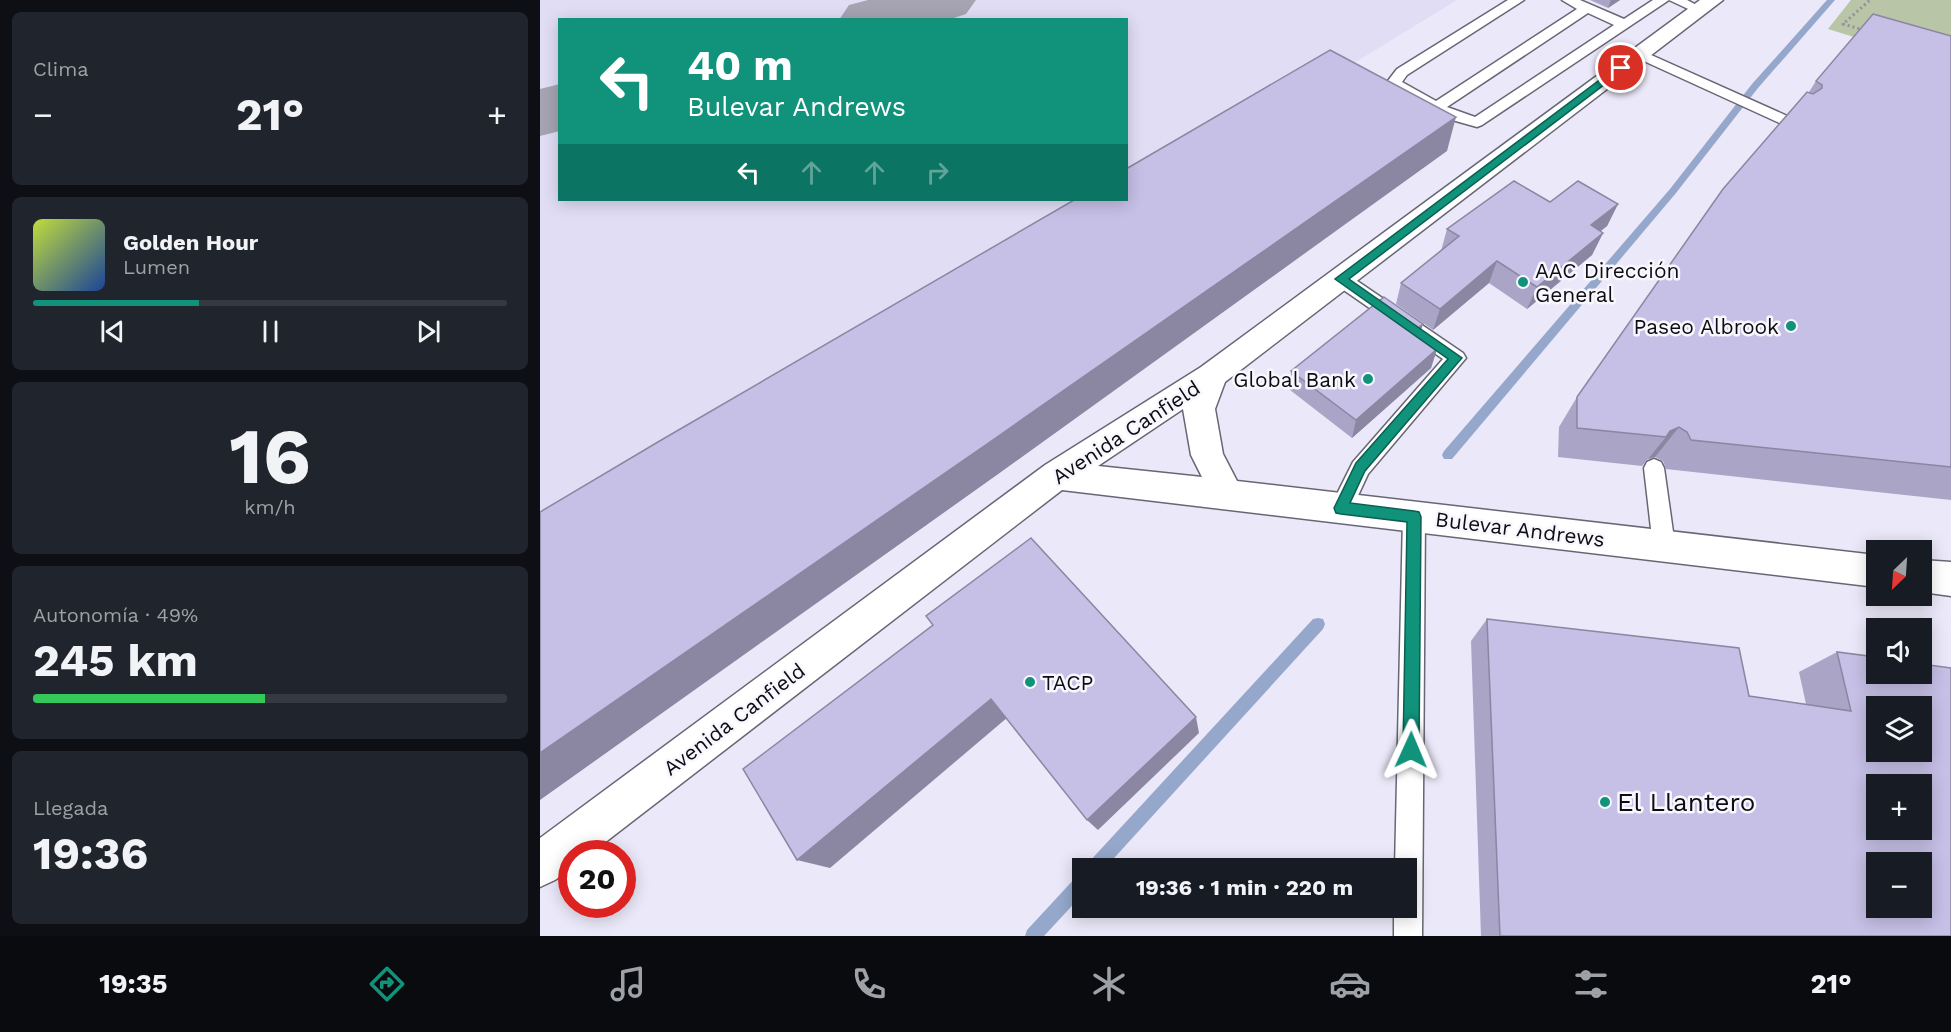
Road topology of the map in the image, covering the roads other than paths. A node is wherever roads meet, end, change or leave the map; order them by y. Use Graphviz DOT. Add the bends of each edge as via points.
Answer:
graph roads {
  1 [pos="1517,0"];
  2 [pos="1569,0"];
  3 [pos="1662,0"];
  4 [pos="1696,3"];
  5 [pos="1587,8"];
  6 [pos="1624,25"];
  7 [pos="1640,54"];
  8 [pos="1436,107"];
  9 [pos="1789,122"];
  10 [pos="1341,279"];
  11 [pos="1212,375"];
  12 [pos="1654,468"];
  13 [pos="1057,475"];
  14 [pos="1227,495"];
  15 [pos="1341,508"];
  16 [pos="1414,517"];
  17 [pos="1664,546"];
  18 [pos="1866,570"];
  19 [pos="1932,577"];
  20 [pos="1951,579"];
  21 [pos="540,865"];
  22 [pos="1408,936"];
  1 -- 8 [label="lane" via="1402,72 1394,82"];
  2 -- 5 [label="lane"];
  3 -- 6 [label="lane"];
  4 -- 7 [label="main road, Avenida Canfield"];
  5 -- 6 [label="lane"];
  5 -- 8 [label="lane"];
  6 -- 8 [label="lane" via="1477,122"];
  7 -- 9 [label="lane"];
  7 -- 10 [label="main road, Avenida Canfield"];
  10 -- 11 [label="main road, Avenida Canfield"];
  10 -- 15 [label="lane" via="1456,358 1360,468"];
  11 -- 13 [label="main road, Avenida Canfield"];
  11 -- 14 [label="main road" via="1199,409 1208,455"];
  12 -- 17 [label="lane"];
  13 -- 14 [label="main road, Bulevar Andrews"];
  13 -- 21 [label="main road, Avenida Canfield"];
  14 -- 15 [label="main road, Bulevar Andrews"];
  15 -- 16 [label="main road, Bulevar Andrews"];
  16 -- 17 [label="main road, Bulevar Andrews"];
  16 -- 22 [label="lane"];
  17 -- 18 [label="main road, Bulevar Andrews"];
  19 -- 20 [label="main road"];
}
